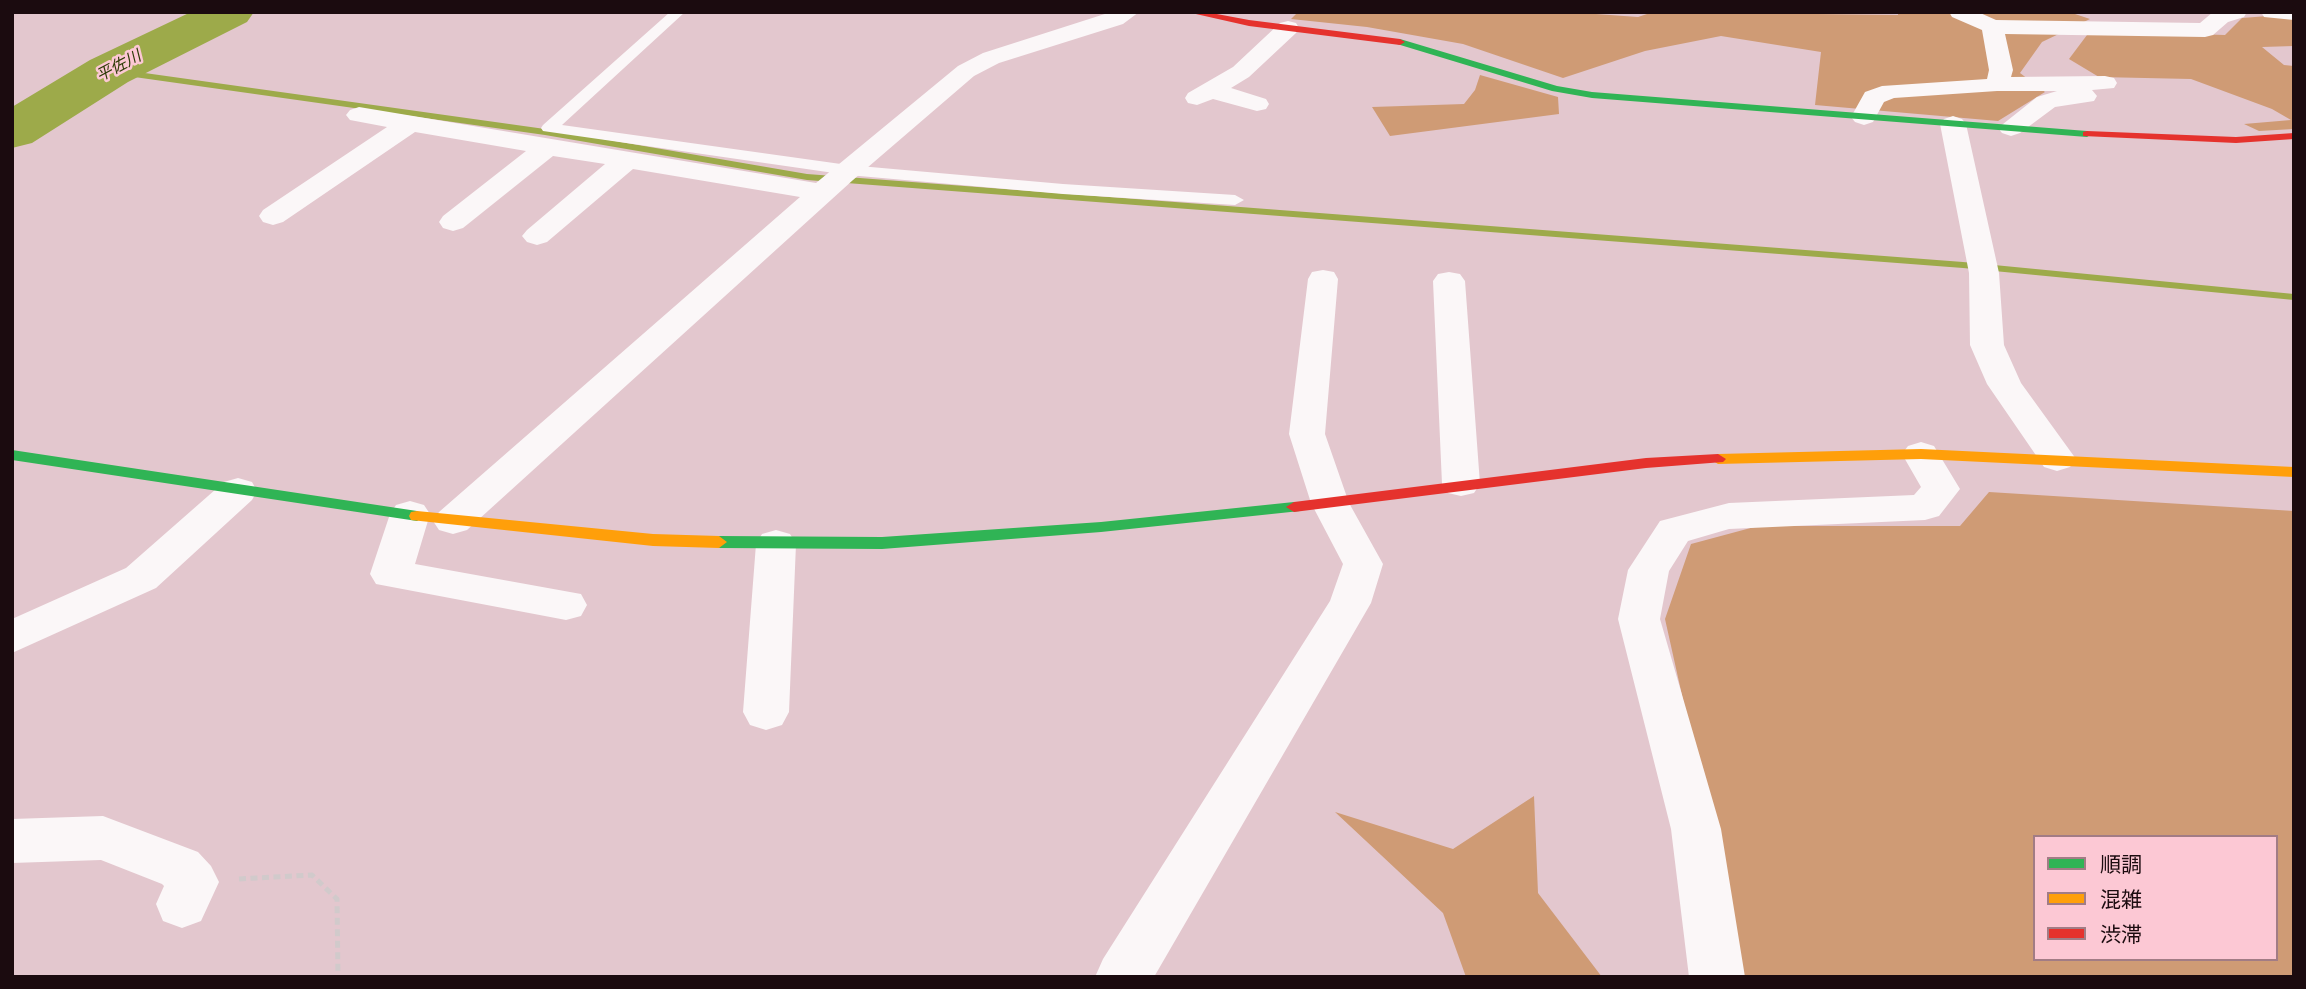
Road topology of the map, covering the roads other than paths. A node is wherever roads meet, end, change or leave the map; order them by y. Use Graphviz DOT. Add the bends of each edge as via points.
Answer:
graph roads {
  1 [pos="678,12"];
  2 [pos="1128,12"];
  3 [pos="1191,12"];
  4 [pos="1960,12"];
  5 [pos="2236,12"];
  6 [pos="2272,12"];
  7 [pos="2294,14"];
  8 [pos="1992,27"];
  9 [pos="1288,28"];
  10 [pos="1997,84"];
  11 [pos="1257,104"];
  12 [pos="359,115"];
  13 [pos="1864,117"];
  14 [pos="411,123"];
  15 [pos="1953,124"];
  16 [pos="2011,128"];
  17 [pos="2294,136"];
  18 [pos="549,146"];
  19 [pos="626,160"];
  20 [pos="836,181"];
  21 [pos="1235,200"];
  22 [pos="273,216"];
  23 [pos="453,222"];
  24 [pos="537,236"];
  25 [pos="1323,279"];
  26 [pos="1449,281"];
  27 [pos="1921,454"];
  28 [pos="12,455"];
  29 [pos="2057,459"];
  30 [pos="2294,472"];
  31 [pos="1461,484"];
  32 [pos="238,491"];
  33 [pos="1330,503"];
  34 [pos="410,514"];
  35 [pos="453,521"];
  36 [pos="776,544"];
  37 [pos="565,605"];
  38 [pos="12,637"];
  39 [pos="766,712"];
  40 [pos="12,841"];
  41 [pos="187,893"];
  42 [pos="1123,977"];
  43 [pos="1717,977"];
  1 -- 20 [label="lane" via="549,128"];
  2 -- 20 [label="street" via="991,58 966,71"];
  3 -- 9 [label="street"];
  4 -- 8 [label="street"];
  5 -- 8 [label="street" via="2220,16 2205,30"];
  6 -- 7 [label="street"];
  8 -- 10 [label="street" via="2001,70"];
  9 -- 11 [label="street" via="1241,72 1203,94"];
  9 -- 13 [label="street" via="1403,42 1556,89 1592,95"];
  10 -- 13 [label="street" via="1891,91 1874,97"];
  10 -- 16 [label="street" via="2105,89 2046,102"];
  12 -- 14 [label="street"];
  13 -- 15 [label="street"];
  14 -- 18 [label="street"];
  14 -- 22 [label="street"];
  15 -- 16 [label="street"];
  15 -- 29 [label="street" via="1982,266 1987,345 2004,384"];
  16 -- 17 [label="street" via="2191,140"];
  18 -- 19 [label="street"];
  18 -- 23 [label="street"];
  19 -- 20 [label="street"];
  19 -- 24 [label="street"];
  20 -- 21 [label="lane"];
  20 -- 35 [label="street"];
  25 -- 33 [label="street" via="1307,434"];
  26 -- 31 [label="street"];
  27 -- 29 [label="street"];
  27 -- 31 [label="street" via="1646,463"];
  27 -- 43 [label="street" via="1941,489 1925,507 1729,516 1674,531 1648,570 1639,619 1696,829"];
  28 -- 32 [label="street"];
  29 -- 30 [label="street"];
  31 -- 33 [label="street"];
  32 -- 34 [label="street"];
  32 -- 38 [label="street" via="141,578"];
  33 -- 36 [label="street" via="1002,536"];
  33 -- 42 [label="street" via="1363,564 1350,603"];
  34 -- 35 [label="street"];
  34 -- 37 [label="street" via="391,574"];
  35 -- 36 [label="street" via="640,539"];
  36 -- 39 [label="street"];
  40 -- 41 [label="street" via="103,838 180,868"];
}
